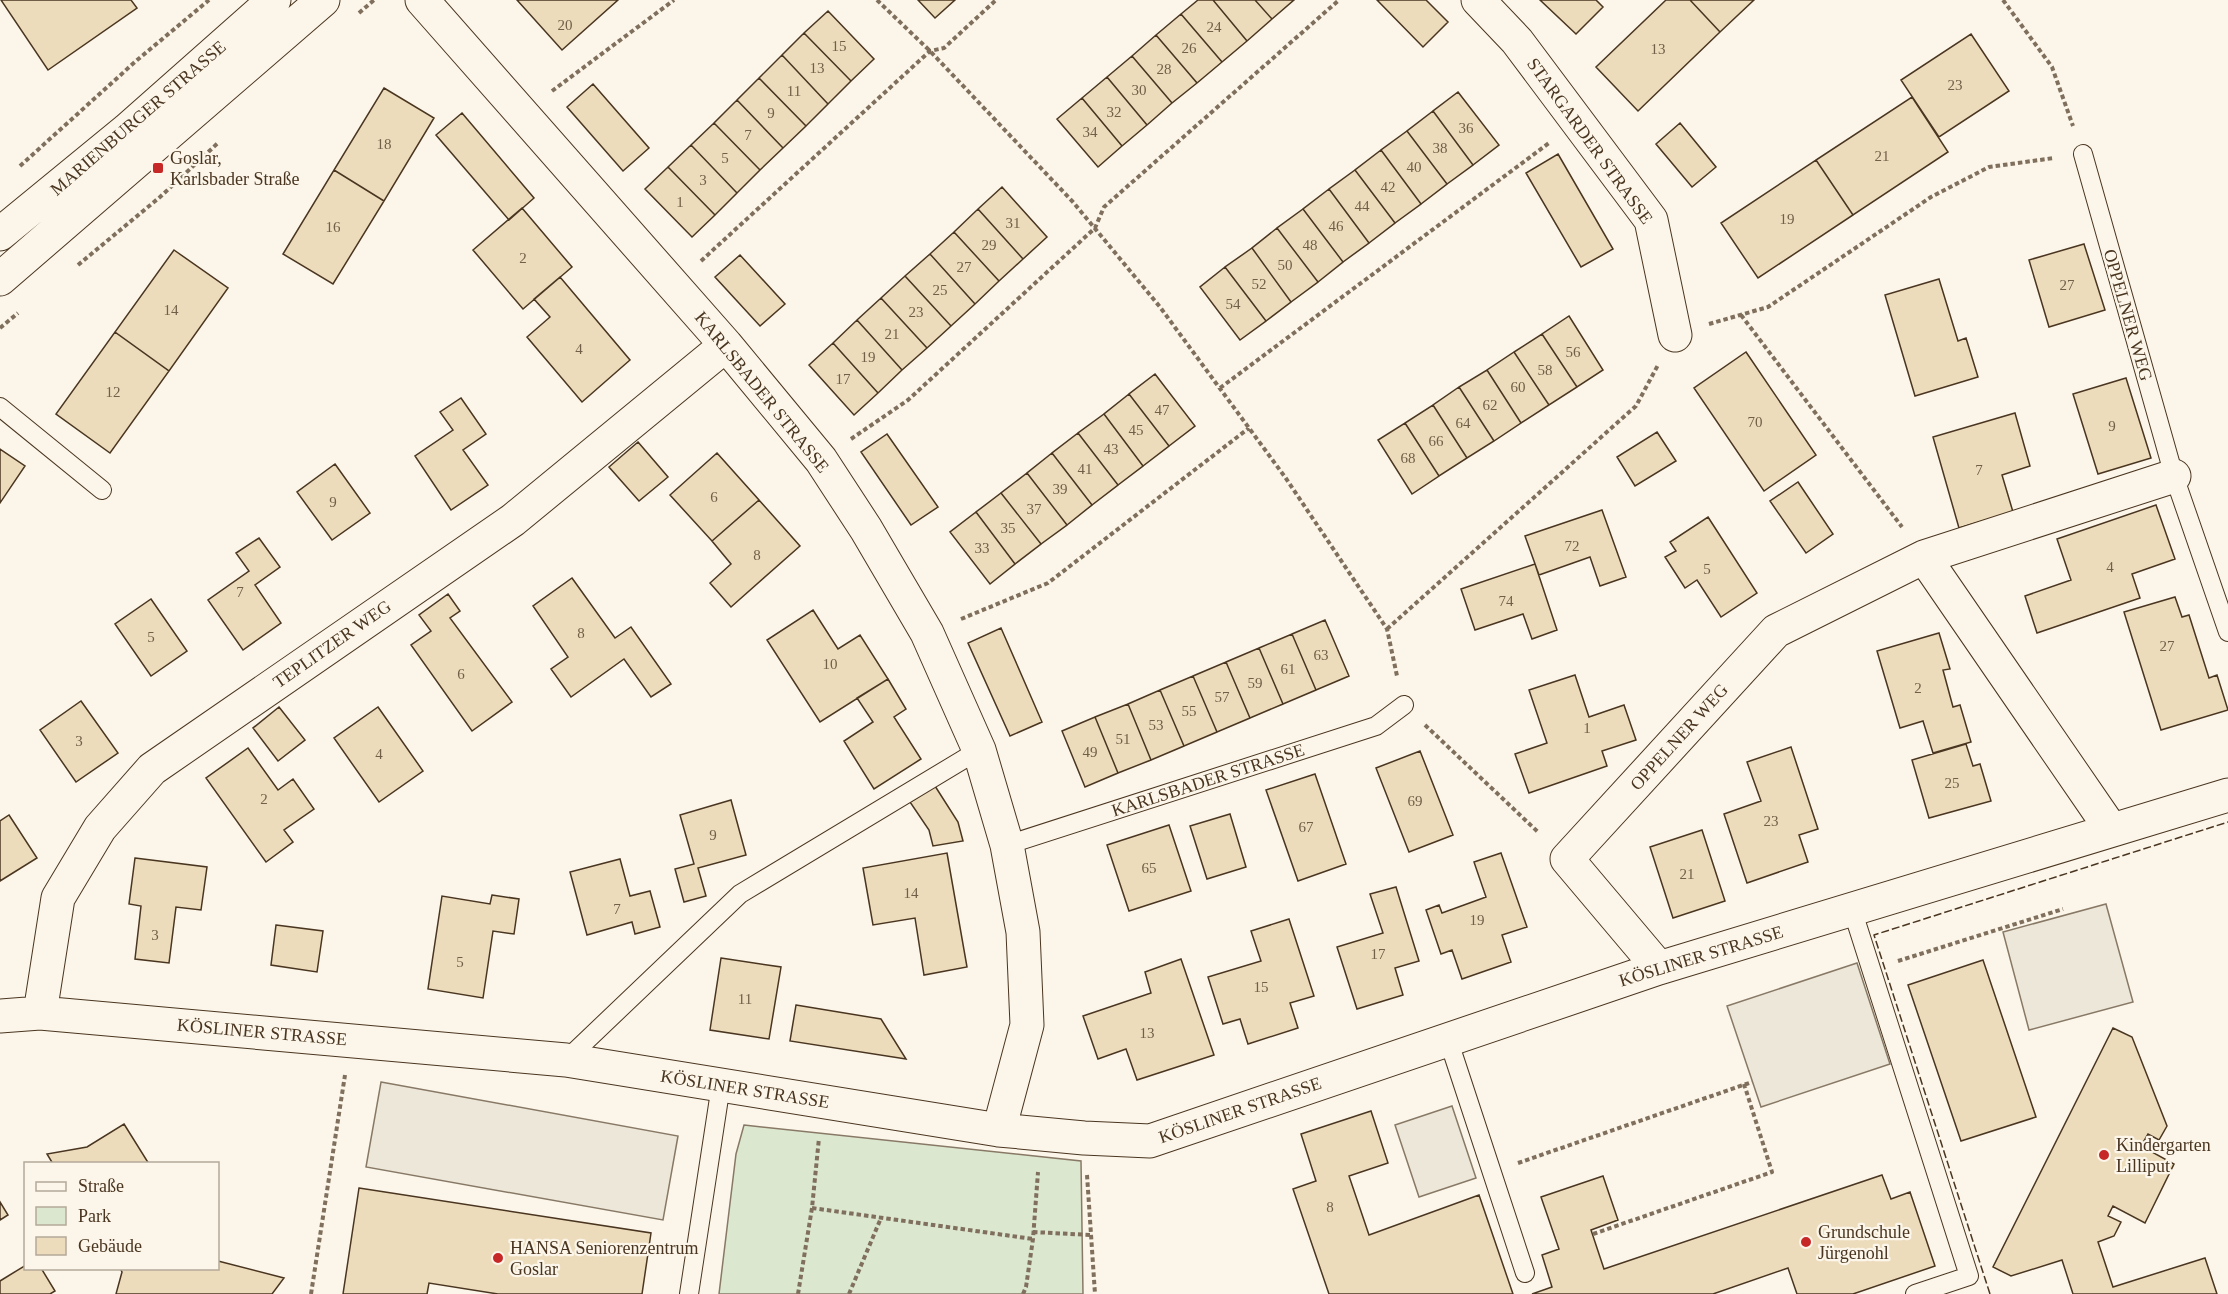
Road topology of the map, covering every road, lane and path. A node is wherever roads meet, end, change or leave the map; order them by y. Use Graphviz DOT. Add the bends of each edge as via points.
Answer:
graph roads {
  1 [pos="209,0"];
  2 [pos="274,0"];
  3 [pos="323,0"];
  4 [pos="423,0"];
  5 [pos="674,0"];
  6 [pos="877,0"];
  7 [pos="996,0"];
  8 [pos="1339,0"];
  9 [pos="1478,0"];
  10 [pos="2003,0"];
  11 [pos="930,51"];
  12 [pos="522,113"];
  13 [pos="1577,122"];
  14 [pos="2083,154"];
  15 [pos="17,169"];
  16 [pos="1095,228"];
  17 [pos="0,234"];
  18 [pos="0,279"];
  19 [pos="674,285"];
  20 [pos="1741,315"];
  21 [pos="1675,335"];
  22 [pos="726,345"];
  23 [pos="1220,388"];
  24 [pos="0,407"];
  25 [pos="1249,428"];
  26 [pos="821,460"];
  27 [pos="2174,476"];
  28 [pos="102,490"];
  29 [pos="1924,557"];
  30 [pos="1387,629"];
  31 [pos="2228,632"];
  32 [pos="927,633"];
  33 [pos="1404,705"];
  34 [pos="979,750"];
  35 [pos="2228,795"];
  36 [pos="2110,829"];
  37 [pos="1006,844"];
  38 [pos="1567,860"];
  39 [pos="1852,909"];
  40 [pos="2062,909"];
  41 [pos="1659,968"];
  42 [pos="1872,969"];
  43 [pos="40,1013"];
  44 [pos="0,1016"];
  45 [pos="1448,1039"];
  46 [pos="351,1040"];
  47 [pos="566,1060"];
  48 [pos="1752,1082"];
  49 [pos="1744,1084"];
  50 [pos="721,1085"];
  51 [pos="822,1101"];
  52 [pos="999,1130"];
  53 [pos="1039,1135"];
  54 [pos="1084,1138"];
  55 [pos="1492,1172"];
  56 [pos="812,1208"];
  57 [pos="881,1218"];
  58 [pos="1033,1232"];
  59 [pos="1593,1234"];
  60 [pos="1091,1235"];
  61 [pos="1033,1239"];
  62 [pos="1525,1273"];
  63 [pos="311,1294"];
  64 [pos="689,1294"];
  65 [pos="798,1294"];
  66 [pos="849,1294"];
  67 [pos="1023,1294"];
  68 [pos="1095,1294"];
  69 [pos="1915,1294"];
  1 -- 15 [label="path"];
  2 -- 17 [label="street, MARIENBURGER STRASSE" via="127,130"];
  3 -- 18 [label="street, MARIENBURGER STRASSE"];
  4 -- 12 [label="street, KARLSBADER STRASSE"];
  5 -- 12 [label="path"];
  6 -- 11 [label="path"];
  7 -- 11 [label="path" via="944,48"];
  8 -- 16 [label="path" via="1104,207"];
  9 -- 13 [label="street, STARGARDER STRASSE" via="1517,41"];
  10 -- 14 [label="path" via="2052,67"];
  11 -- 16 [label="path"];
  11 -- 19 [label="path"];
  12 -- 19 [label="street, KARLSBADER STRASSE"];
  13 -- 21 [label="street, STARGARDER STRASSE" via="1651,220"];
  13 -- 23 [label="path"];
  14 -- 20 [label="path" via="1989,167 1931,197 1768,307"];
  14 -- 27 [label="lane, OPPELNER WEG"];
  16 -- 23 [label="path"];
  16 -- 26 [label="path" via="908,400"];
  19 -- 22 [label="street, KARLSBADER STRASSE"];
  20 -- 21 [label="path"];
  20 -- 29 [label="path"];
  21 -- 30 [label="path" via="1636,406"];
  22 -- 26 [label="street, KARLSBADER STRASSE"];
  22 -- 43 [label="street, TEPLITZER WEG" via="513,520 152,769 100,828 58,898"];
  23 -- 25 [label="path"];
  24 -- 28 [label="lane"];
  25 -- 30 [label="path"];
  25 -- 32 [label="path" via="1048,583"];
  26 -- 32 [label="street, KARLSBADER STRASSE"];
  27 -- 29 [label="street, OPPELNER WEG"];
  27 -- 31 [label="lane, OPPELNER WEG"];
  29 -- 36 [label="street"];
  29 -- 38 [label="street, OPPELNER WEG" via="1776,631"];
  30 -- 33 [label="path"];
  32 -- 34 [label="street, KARLSBADER STRASSE"];
  33 -- 37 [label="lane, KARLSBADER STRASSE" via="1376,726"];
  33 -- 38 [label="path"];
  34 -- 37 [label="street, KARLSBADER STRASSE"];
  34 -- 47 [label="lane" via="740,894"];
  35 -- 36 [label="street, KÖSLINER STRASSE"];
  36 -- 39 [label="street, KÖSLINER STRASSE"];
  37 -- 52 [label="street, KARLSBADER STRASSE" via="1023,932 1027,1025"];
  38 -- 41 [label="street"];
  39 -- 41 [label="street, KÖSLINER STRASSE"];
  39 -- 42 [label="lane"];
  40 -- 42 [label="path"];
  41 -- 45 [label="street, KÖSLINER STRASSE"];
  42 -- 69 [label="lane" via="1969,1276"];
  43 -- 44 [label="street, KÖSLINER STRASSE"];
  43 -- 46 [label="street, KÖSLINER STRASSE"];
  45 -- 54 [label="street, KÖSLINER STRASSE" via="1150,1140"];
  45 -- 55 [label="lane"];
  46 -- 47 [label="street, KÖSLINER STRASSE"];
  46 -- 63 [label="path"];
  47 -- 50 [label="street, KÖSLINER STRASSE"];
  48 -- 49 [label="path"];
  49 -- 55 [label="path"];
  49 -- 59 [label="path" via="1772,1172"];
  50 -- 51 [label="street, KÖSLINER STRASSE"];
  50 -- 64 [label="lane"];
  51 -- 52 [label="street, KÖSLINER STRASSE"];
  51 -- 56 [label="path"];
  52 -- 53 [label="street, KÖSLINER STRASSE"];
  53 -- 54 [label="street, KÖSLINER STRASSE"];
  53 -- 58 [label="path"];
  54 -- 60 [label="path"];
  55 -- 62 [label="lane"];
  56 -- 57 [label="path"];
  56 -- 65 [label="path"];
  57 -- 61 [label="path"];
  57 -- 66 [label="path"];
  58 -- 60 [label="path"];
  58 -- 61 [label="path"];
  60 -- 68 [label="path"];
  61 -- 67 [label="path"];
}
